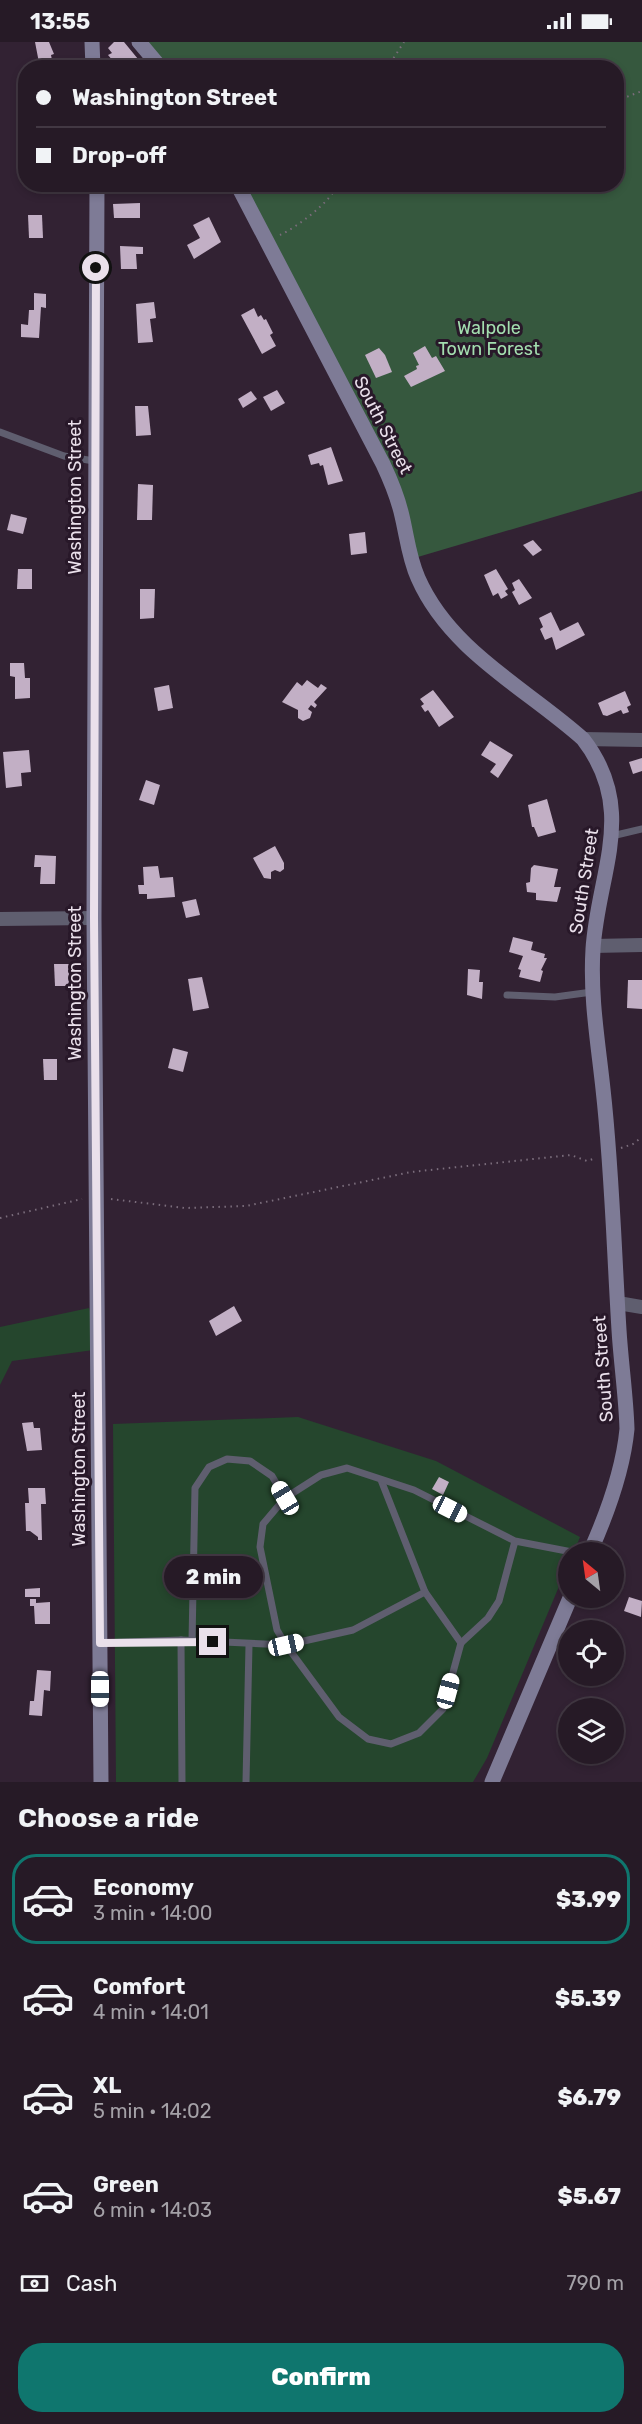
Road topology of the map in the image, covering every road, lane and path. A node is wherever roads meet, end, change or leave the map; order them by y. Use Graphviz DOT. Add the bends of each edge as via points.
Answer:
graph roads {
  1 [pos="92,42"];
  2 [pos="139,42"];
  3 [pos="404,42"];
  4 [pos="93,60"];
  5 [pos="154,60"];
  6 [pos="392,60"];
  7 [pos="642,91"];
  8 [pos="624,97"];
  9 [pos="97,192"];
  10 [pos="241,192"];
  11 [pos="332,192"];
  12 [pos="267,242"];
  13 [pos="0,432"];
  14 [pos="94,461"];
  15 [pos="583,740"];
  16 [pos="642,740"];
  17 [pos="642,829"];
  18 [pos="612,836"];
  19 [pos="94,918"];
  20 [pos="0,919"];
  21 [pos="642,945"];
  22 [pos="593,946"];
  23 [pos="592,992"];
  24 [pos="507,995"];
  25 [pos="642,1137"];
  26 [pos="608,1153"];
  27 [pos="96,1195"];
  28 [pos="0,1218"];
  29 [pos="618,1302"];
  30 [pos="642,1307"];
  31 [pos="381,1480"];
  32 [pos="285,1498"];
  33 [pos="514,1541"];
  34 [pos="594,1542"];
  35 [pos="558,1549"];
  36 [pos="425,1592"];
  37 [pos="566,1608"];
  38 [pos="181,1640"];
  39 [pos="192,1641"];
  40 [pos="100,1643"];
  41 [pos="461,1643"];
  42 [pos="249,1645"];
  43 [pos="286,1645"];
  44 [pos="101,1782"];
  45 [pos="182,1782"];
  46 [pos="246,1782"];
  47 [pos="492,1782"];
  1 -- 4 [label="street"];
  2 -- 5 [label="street"];
  3 -- 6 [label="path"];
  7 -- 8 [label="path"];
  9 -- 14 [label="street, Washington Street"];
  10 -- 12 [label="street, South Street"];
  11 -- 12 [label="path" via="296,227"];
  12 -- 15 [label="street, South Street" via="383,464 397,498 411,559 426,595 453,632"];
  13 -- 14 [label="lane" via="64,456"];
  14 -- 19 [label="street, Washington Street"];
  15 -- 16 [label="street"];
  15 -- 18 [label="street, South Street" via="606,782"];
  17 -- 18 [label="lane"];
  18 -- 22 [label="street, South Street"];
  19 -- 20 [label="street"];
  19 -- 27 [label="street, Washington Street"];
  21 -- 22 [label="street"];
  22 -- 23 [label="street, South Street"];
  23 -- 24 [label="lane" via="555,997"];
  23 -- 26 [label="street, South Street"];
  25 -- 26 [label="path"];
  26 -- 27 [label="path" via="587,1161 571,1155 411,1172 246,1206 185,1208"];
  26 -- 29 [label="street, South Street"];
  27 -- 28 [label="path"];
  27 -- 40 [label="street, Washington Street"];
  29 -- 30 [label="street"];
  29 -- 34 [label="street, South Street" via="627,1425 625,1447"];
  31 -- 32 [label="lane" via="347,1468 321,1475"];
  31 -- 33 [label="lane" via="414,1490"];
  31 -- 36 [label="lane"];
  32 -- 39 [label="lane" via="272,1476 250,1461 227,1459 209,1467 195,1488"];
  32 -- 43 [label="lane" via="263,1524 260,1547 278,1630"];
  33 -- 35 [label="lane"];
  33 -- 41 [label="lane" via="499,1601 489,1618"];
  36 -- 41 [label="lane"];
  36 -- 43 [label="lane" via="353,1630"];
  37 -- 47 [label="street"];
  38 -- 39 [label="lane"];
  38 -- 40 [label="lane"];
  38 -- 45 [label="lane"];
  39 -- 42 [label="lane"];
  40 -- 44 [label="street, Washington Street"];
  41 -- 43 [label="lane" via="443,1709 419,1732 391,1744 368,1739 339,1717"];
  42 -- 43 [label="lane"];
  42 -- 46 [label="lane"];
}
